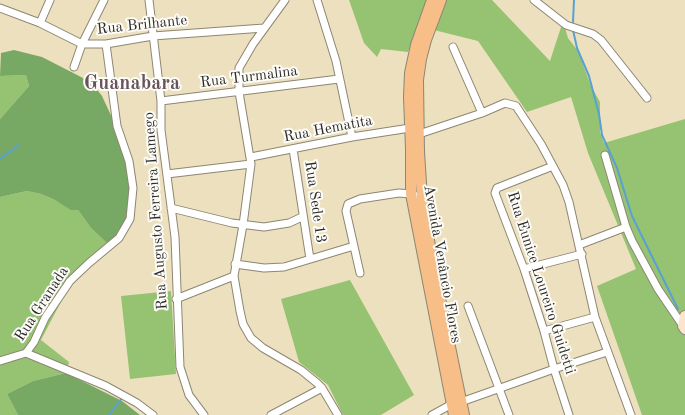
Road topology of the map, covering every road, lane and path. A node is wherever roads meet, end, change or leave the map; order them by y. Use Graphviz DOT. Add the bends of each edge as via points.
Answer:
graph roads {
  1 [pos="50,0"];
  2 [pos="104,0"];
  3 [pos="149,0"];
  4 [pos="285,0"];
  5 [pos="317,0"];
  6 [pos="432,0"];
  7 [pos="441,0"];
  8 [pos="534,0"];
  9 [pos="0,8"];
  10 [pos="40,23"];
  11 [pos="264,28"];
  12 [pos="153,36"];
  13 [pos="82,44"];
  14 [pos="106,44"];
  15 [pos="453,47"];
  16 [pos="74,68"];
  17 [pos="339,79"];
  18 [pos="239,92"];
  19 [pos="647,98"];
  20 [pos="161,101"];
  21 [pos="482,113"];
  22 [pos="414,131"];
  23 [pos="352,137"];
  24 [pos="294,149"];
  25 [pos="605,155"];
  26 [pos="251,160"];
  27 [pos="553,166"];
  28 [pos="167,174"];
  29 [pos="411,194"];
  30 [pos="422,198"];
  31 [pos="171,208"];
  32 [pos="302,217"];
  33 [pos="244,225"];
  34 [pos="626,227"];
  35 [pos="579,245"];
  36 [pos="354,246"];
  37 [pos="582,254"];
  38 [pos="310,259"];
  39 [pos="235,264"];
  40 [pos="524,269"];
  41 [pos="360,273"];
  42 [pos="234,276"];
  43 [pos="176,298"];
  44 [pos="468,306"];
  45 [pos="595,317"];
  46 [pos="684,324"];
  47 [pos="544,331"];
  48 [pos="607,352"];
  49 [pos="26,353"];
  50 [pos="0,361"];
  51 [pos="554,369"];
  52 [pos="322,388"];
  53 [pos="500,388"];
  54 [pos="456,407"];
  55 [pos="153,415"];
  56 [pos="204,415"];
  57 [pos="271,415"];
  58 [pos="338,415"];
  59 [pos="432,415"];
  60 [pos="464,415"];
  61 [pos="509,415"];
  62 [pos="569,415"];
  63 [pos="631,415"];
  1 -- 10 [label="street"];
  2 -- 13 [label="street"];
  3 -- 12 [label="street, Rua Augusto Ferreira Lamego"];
  4 -- 11 [label="street"];
  5 -- 17 [label="street"];
  6 -- 22 [label="main road, Avenida Venâncio Flores" via="416,44 410,73 409,97"];
  7 -- 22 [label="main road, Avenida Venâncio Flores" via="421,59"];
  8 -- 19 [label="street" via="566,25 601,40"];
  9 -- 10 [label="street, Rua Brilhante"];
  10 -- 13 [label="street, Rua Brilhante"];
  11 -- 12 [label="street, Rua Brilhante"];
  11 -- 18 [label="street" via="240,65"];
  12 -- 14 [label="street, Rua Brilhante"];
  12 -- 20 [label="street, Rua Augusto Ferreira Lamego"];
  13 -- 14 [label="street, Rua Brilhante"];
  13 -- 16 [label="street"];
  14 -- 49 [label="street, Rua Granada" via="117,126 129,161 133,188 130,219 119,238 70,281"];
  15 -- 21 [label="street"];
  17 -- 18 [label="street, Rua Turmalina"];
  17 -- 23 [label="street"];
  18 -- 20 [label="street, Rua Turmalina"];
  18 -- 26 [label="street"];
  20 -- 28 [label="street, Rua Augusto Ferreira Lamego"];
  21 -- 22 [label="street, Rua Hematita"];
  21 -- 27 [label="street, Rua Hematita" via="505,103 516,106"];
  22 -- 23 [label="street, Rua Hematita"];
  22 -- 29 [label="main road, Avenida Venâncio Flores"];
  22 -- 30 [label="main road, Avenida Venâncio Flores"];
  23 -- 24 [label="street, Rua Hematita"];
  24 -- 26 [label="street, Rua Hematita"];
  24 -- 32 [label="street, Rua Sede 13"];
  25 -- 34 [label="street"];
  26 -- 28 [label="street, Rua Hematita"];
  26 -- 33 [label="street"];
  27 -- 35 [label="street" via="569,202"];
  27 -- 40 [label="street, Rua Eunice Loureiro Guidetti" via="497,188 496,196"];
  28 -- 31 [label="street, Rua Augusto Ferreira Lamego"];
  29 -- 30 [label="street"];
  29 -- 36 [label="street" via="384,194 360,198 348,204 346,211"];
  29 -- 54 [label="main road, Avenida Venâncio Flores"];
  30 -- 54 [label="main road, Avenida Venâncio Flores"];
  31 -- 33 [label="street"];
  31 -- 43 [label="street, Rua Augusto Ferreira Lamego"];
  32 -- 33 [label="street" via="275,227"];
  32 -- 38 [label="street, Rua Sede 13"];
  33 -- 39 [label="street"];
  34 -- 35 [label="street"];
  34 -- 46 [label="street" via="658,289"];
  35 -- 37 [label="street"];
  36 -- 38 [label="street"];
  36 -- 41 [label="street"];
  37 -- 40 [label="street"];
  37 -- 45 [label="street"];
  38 -- 39 [label="street" via="274,268"];
  39 -- 42 [label="street"];
  40 -- 47 [label="street, Rua Eunice Loureiro Guidetti"];
  42 -- 43 [label="street"];
  42 -- 52 [label="street" via="243,324 251,338 301,370"];
  43 -- 56 [label="street, Rua Augusto Ferreira Lamego" via="180,367 189,395"];
  44 -- 53 [label="street"];
  45 -- 47 [label="street"];
  45 -- 48 [label="street"];
  47 -- 51 [label="street, Rua Eunice Loureiro Guidetti"];
  48 -- 51 [label="street"];
  48 -- 63 [label="street"];
  49 -- 50 [label="street, Rua Granada"];
  49 -- 55 [label="street" via="88,377"];
  51 -- 53 [label="street"];
  51 -- 62 [label="street, Rua Eunice Loureiro Guidetti"];
  52 -- 57 [label="street"];
  52 -- 58 [label="street"];
  53 -- 54 [label="street"];
  53 -- 61 [label="street"];
  54 -- 59 [label="street"];
  54 -- 60 [label="main road, Avenida Venâncio Flores"];
}
